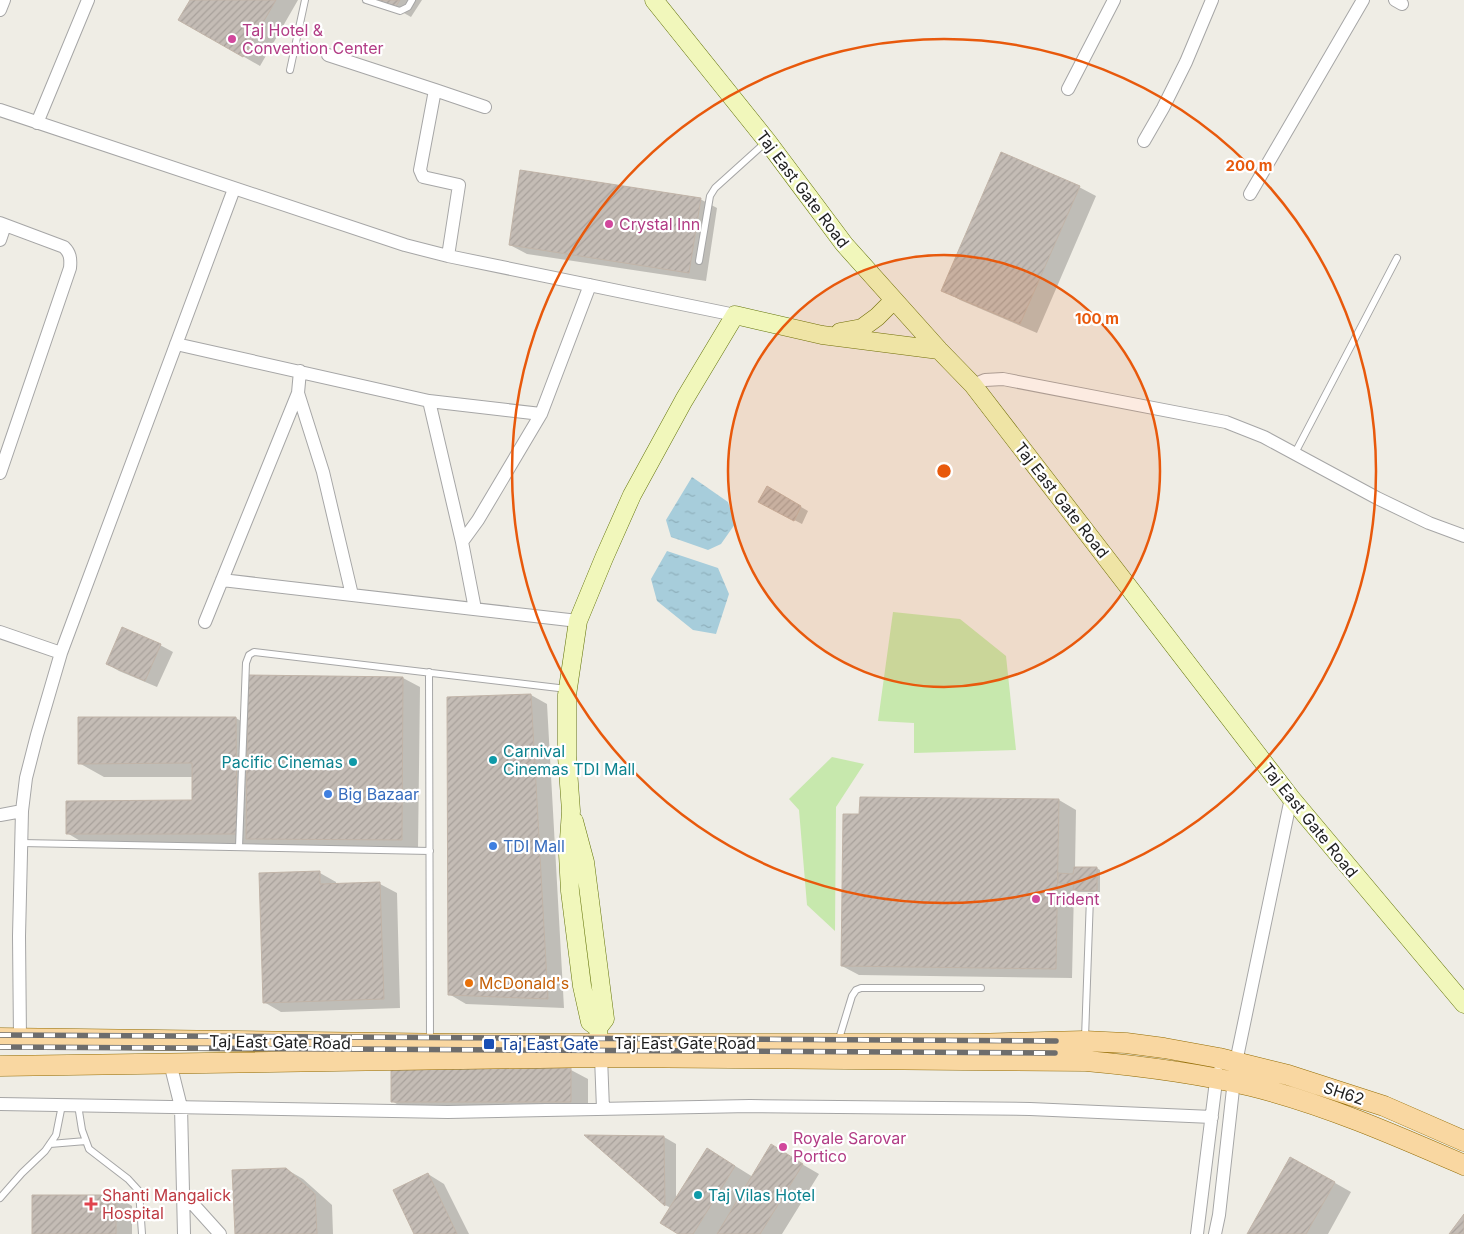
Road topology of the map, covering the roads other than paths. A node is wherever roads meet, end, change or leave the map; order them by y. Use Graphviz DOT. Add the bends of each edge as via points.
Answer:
graph roads {
  1 [pos="4,0"];
  2 [pos="88,0"];
  3 [pos="305,0"];
  4 [pos="366,0"];
  5 [pos="412,0"];
  6 [pos="654,0"];
  7 [pos="1114,0"];
  8 [pos="1212,0"];
  9 [pos="1363,0"];
  10 [pos="0,10"];
  11 [pos="328,55"];
  12 [pos="290,70"];
  13 [pos="1068,89"];
  14 [pos="435,90"];
  15 [pos="485,107"];
  16 [pos="0,110"];
  17 [pos="37,123"];
  18 [pos="767,141"];
  19 [pos="1144,141"];
  20 [pos="234,189"];
  21 [pos="1250,194"];
  22 [pos="3,224"];
  23 [pos="0,240"];
  24 [pos="448,256"];
  25 [pos="1397,258"];
  26 [pos="699,261"];
  27 [pos="590,285"];
  28 [pos="894,300"];
  29 [pos="735,315"];
  30 [pos="822,334"];
  31 [pos="176,344"];
  32 [pos="939,350"];
  33 [pos="300,371"];
  34 [pos="974,385"];
  35 [pos="298,393"];
  36 [pos="428,401"];
  37 [pos="541,414"];
  38 [pos="1295,453"];
  39 [pos="0,473"];
  40 [pos="1464,536"];
  41 [pos="462,542"];
  42 [pos="222,580"];
  43 [pos="352,595"];
  44 [pos="475,609"];
  45 [pos="578,621"];
  46 [pos="205,622"];
  47 [pos="0,632"];
  48 [pos="61,653"];
  49 [pos="429,672"];
  50 [pos="568,688"];
  51 [pos="1291,798"];
  52 [pos="22,811"];
  53 [pos="0,815"];
  54 [pos="21,843"];
  55 [pos="239,847"];
  56 [pos="430,851"];
  57 [pos="1090,897"];
  58 [pos="981,988"];
  59 [pos="1464,1004"];
  60 [pos="10,1038"];
  61 [pos="1084,1041"];
  62 [pos="430,1043"];
  63 [pos="599,1043"];
  64 [pos="838,1044"];
  65 [pos="1227,1060"];
  66 [pos="170,1063"];
  67 [pos="0,1066"];
  68 [pos="1225,1080"];
  69 [pos="0,1104"];
  70 [pos="62,1105"];
  71 [pos="78,1105"];
  72 [pos="181,1106"];
  73 [pos="604,1109"];
  74 [pos="1212,1117"];
  75 [pos="86,1141"];
  76 [pos="1464,1141"];
  77 [pos="50,1144"];
  78 [pos="1464,1165"];
  79 [pos="183,1193"];
  80 [pos="0,1198"];
  81 [pos="142,1234"];
  82 [pos="184,1234"];
  83 [pos="220,1234"];
  84 [pos="1197,1234"];
  85 [pos="1215,1234"];
  1 -- 10 [label="street"];
  2 -- 17 [label="street"];
  3 -- 12 [label="lane"];
  4 -- 5 [label="lane" via="400,11"];
  6 -- 18 [label="main road, Taj East Gate Road"];
  7 -- 13 [label="street"];
  8 -- 19 [label="street" via="1186,62"];
  9 -- 21 [label="street"];
  11 -- 14 [label="street"];
  14 -- 15 [label="street"];
  14 -- 24 [label="street" via="420,170 423,177 459,186"];
  16 -- 17 [label="street"];
  17 -- 20 [label="street"];
  18 -- 26 [label="lane" via="714,188"];
  18 -- 28 [label="main road, Taj East Gate Road" via="844,244"];
  20 -- 24 [label="street"];
  20 -- 31 [label="street"];
  22 -- 23 [label="street"];
  22 -- 39 [label="street" via="64,246 71,261"];
  24 -- 27 [label="street"];
  25 -- 38 [label="lane"];
  27 -- 29 [label="street"];
  27 -- 37 [label="street"];
  28 -- 30 [label="main road" via="862,328"];
  28 -- 32 [label="main road, Taj East Gate Road"];
  29 -- 30 [label="main road"];
  29 -- 45 [label="main road" via="632,495"];
  30 -- 32 [label="main road"];
  31 -- 33 [label="street"];
  31 -- 48 [label="street"];
  32 -- 34 [label="main road, Taj East Gate Road"];
  33 -- 35 [label="street"];
  33 -- 36 [label="street"];
  34 -- 38 [label="street" via="985,380 1003,379 1226,422"];
  34 -- 51 [label="main road, Taj East Gate Road"];
  35 -- 42 [label="street"];
  35 -- 43 [label="street" via="323,472"];
  36 -- 37 [label="street"];
  36 -- 41 [label="street"];
  37 -- 41 [label="street"];
  38 -- 40 [label="street" via="1386,502"];
  41 -- 44 [label="street"];
  42 -- 43 [label="street"];
  42 -- 46 [label="street"];
  43 -- 44 [label="street"];
  44 -- 45 [label="street"];
  45 -- 50 [label="main road"];
  47 -- 48 [label="street"];
  48 -- 52 [label="street" via="26,778"];
  49 -- 50 [label="lane"];
  49 -- 55 [label="lane" via="254,652 249,655 246,663"];
  49 -- 56 [label="lane"];
  50 -- 63 [label="main road" via="567,756 571,811 568,854 572,915 582,986 590,1022"];
  51 -- 59 [label="main road, Taj East Gate Road"];
  51 -- 65 [label="street"];
  52 -- 53 [label="street"];
  52 -- 54 [label="street"];
  54 -- 55 [label="lane"];
  54 -- 60 [label="street" via="19,936"];
  55 -- 56 [label="lane"];
  56 -- 62 [label="lane"];
  57 -- 61 [label="lane"];
  58 -- 64 [label="lane" via="860,988 852,996"];
  60 -- 62 [label="main road, Taj East Gate Road / SH62"];
  61 -- 64 [label="main road, Taj East Gate Road / SH62"];
  61 -- 65 [label="main road, Taj East Gate Road / SH62" via="1164,1048"];
  62 -- 63 [label="main road, Taj East Gate Road / SH62"];
  63 -- 64 [label="main road, Taj East Gate Road / SH62"];
  63 -- 66 [label="main road, SH62"];
  63 -- 68 [label="main road, SH62" via="1086,1061"];
  63 -- 73 [label="street"];
  65 -- 68 [label="street"];
  65 -- 68 [label="street"];
  65 -- 76 [label="main road, SH62 / SH62" via="1288,1075 1384,1106"];
  66 -- 67 [label="main road, SH62"];
  66 -- 72 [label="street"];
  68 -- 74 [label="street"];
  68 -- 78 [label="main road, SH62" via="1272,1092 1375,1127"];
  68 -- 85 [label="street" via="1219,1214"];
  69 -- 70 [label="street"];
  70 -- 71 [label="street"];
  70 -- 77 [label="lane" via="56,1134"];
  71 -- 72 [label="street"];
  71 -- 75 [label="lane"];
  72 -- 73 [label="street" via="448,1112"];
  72 -- 79 [label="street"];
  73 -- 74 [label="street" via="750,1106 1030,1109"];
  74 -- 84 [label="street"];
  75 -- 77 [label="lane"];
  75 -- 81 [label="lane" via="89,1149 128,1179 138,1191"];
  77 -- 80 [label="lane"];
  79 -- 82 [label="street"];
  79 -- 83 [label="street"];
}
